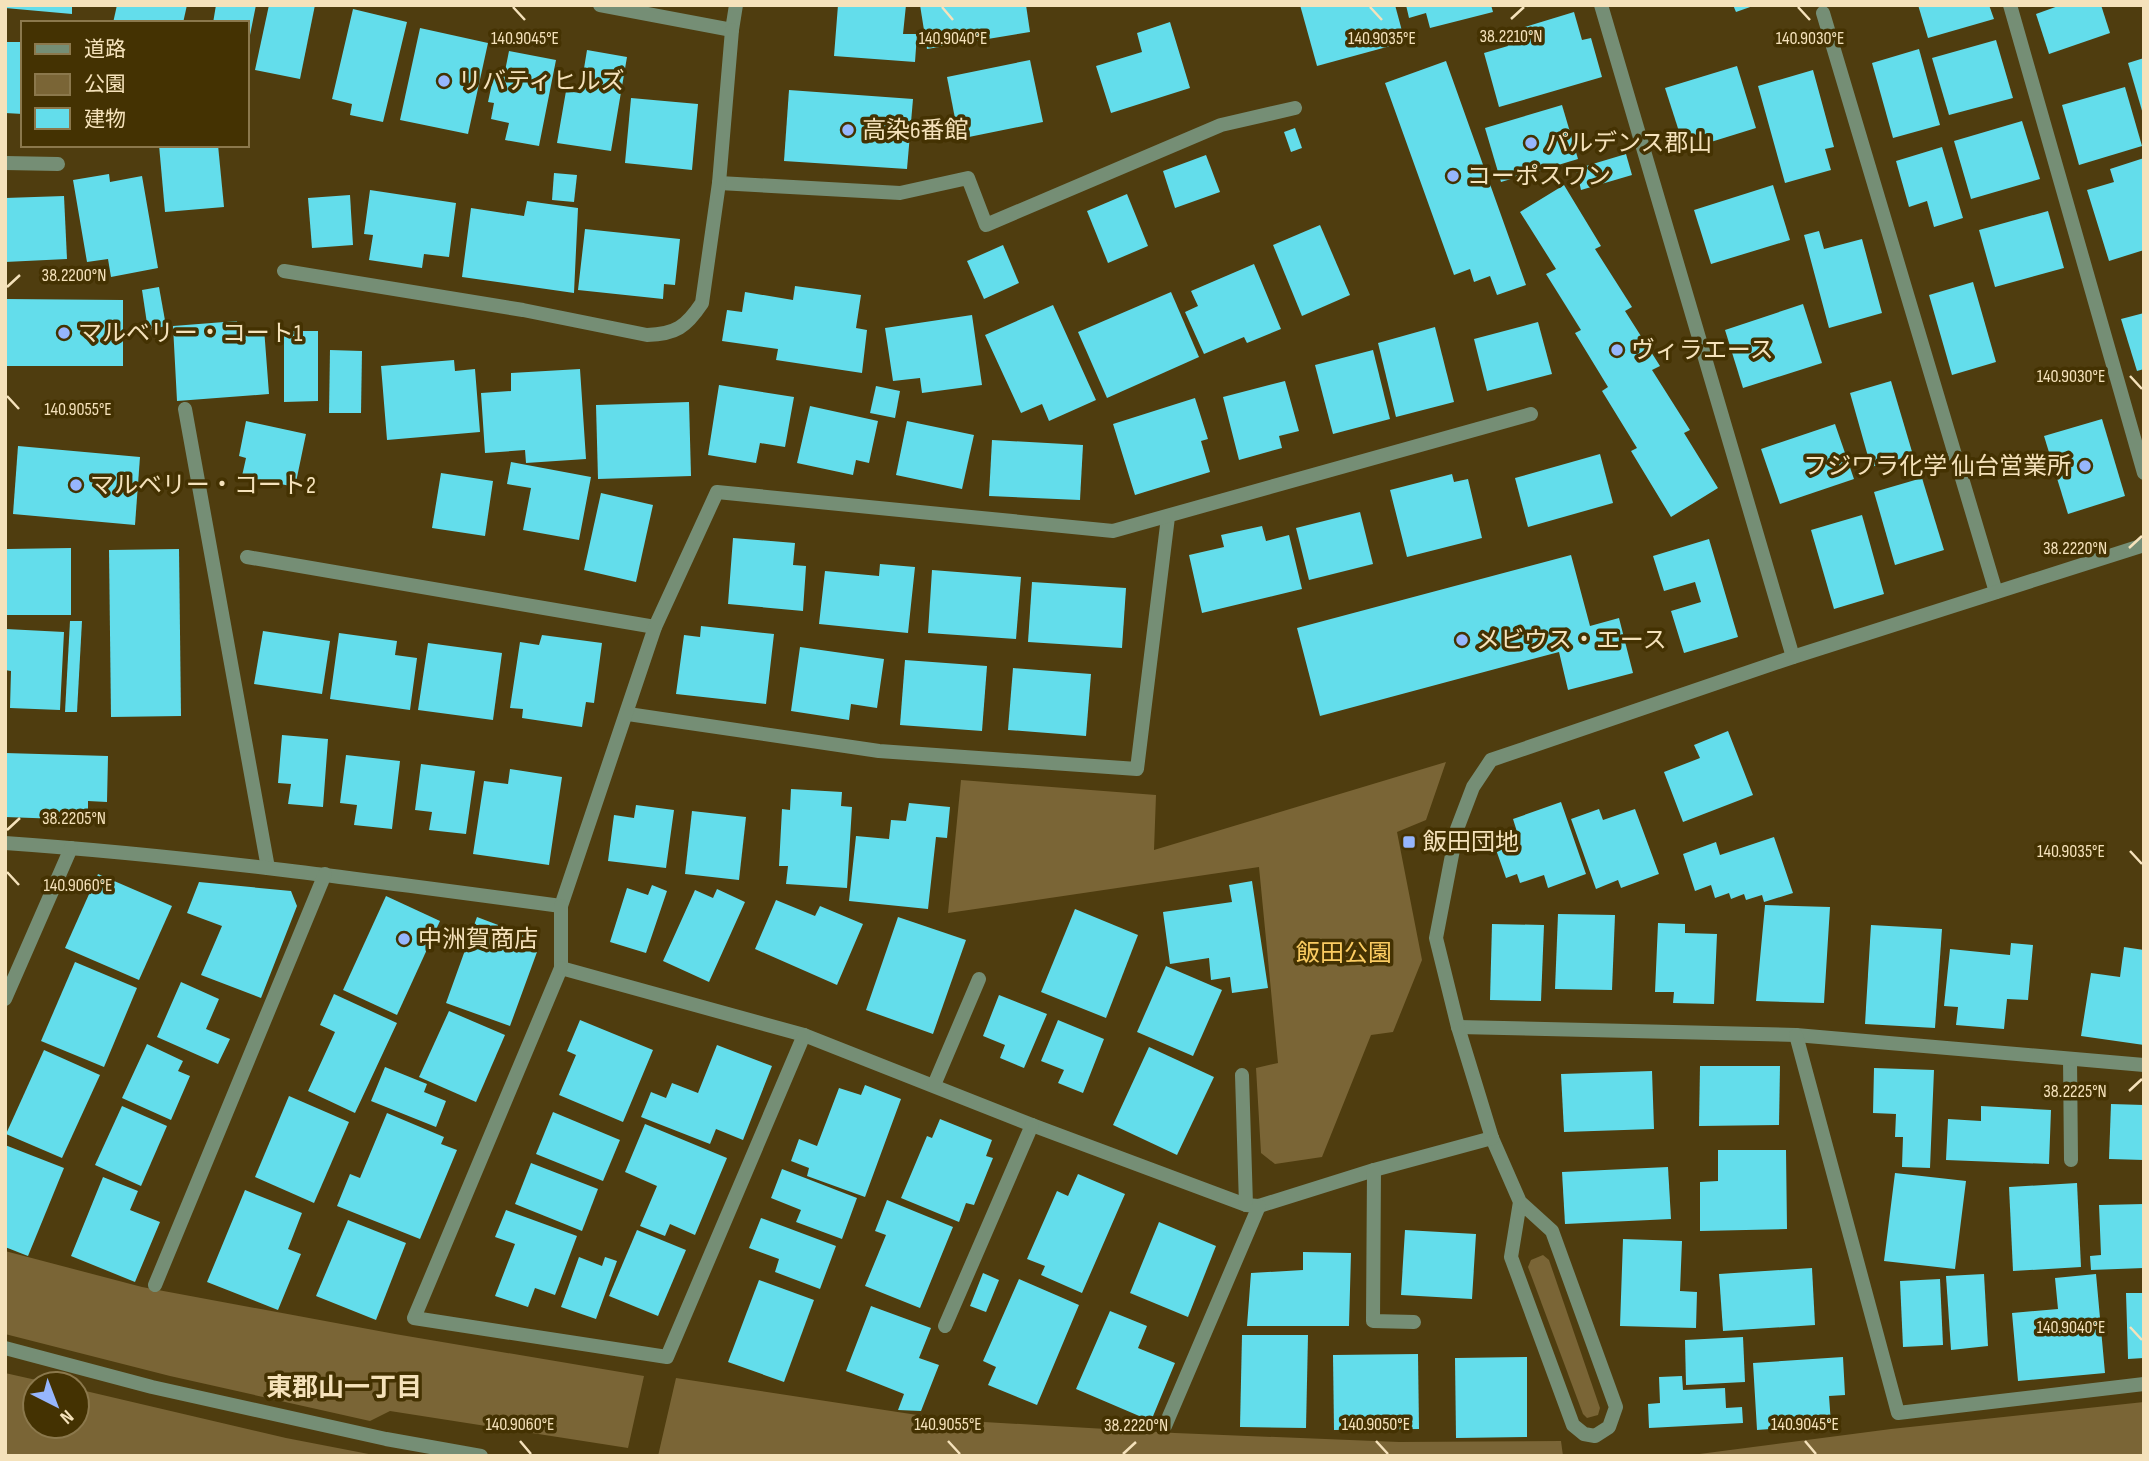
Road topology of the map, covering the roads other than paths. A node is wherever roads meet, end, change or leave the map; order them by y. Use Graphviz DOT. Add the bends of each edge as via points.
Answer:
graph roads {
  1 [pos="600,5"];
  2 [pos="736,5"];
  3 [pos="1601,5"];
  4 [pos="2010,5"];
  5 [pos="1823,13"];
  6 [pos="732,30"];
  7 [pos="1295,108"];
  8 [pos="5,163"];
  9 [pos="58,164"];
  10 [pos="719,183"];
  11 [pos="284,271"];
  12 [pos="185,409"];
  13 [pos="1531,414"];
  14 [pos="2144,473"];
  15 [pos="1168,517"];
  16 [pos="2144,545"];
  17 [pos="247,557"];
  18 [pos="1996,592"];
  19 [pos="655,627"];
  20 [pos="1793,657"];
  21 [pos="628,714"];
  22 [pos="5,843"];
  23 [pos="71,848"];
  24 [pos="268,868"];
  25 [pos="325,874"];
  26 [pos="561,906"];
  27 [pos="561,968"];
  28 [pos="979,979"];
  29 [pos="5,999"];
  30 [pos="1458,1027"];
  31 [pos="1796,1034"];
  32 [pos="804,1035"];
  33 [pos="2070,1059"];
  34 [pos="2144,1065"];
  35 [pos="1242,1075"];
  36 [pos="934,1086"];
  37 [pos="1032,1125"];
  38 [pos="1492,1138"];
  39 [pos="2071,1160"];
  40 [pos="1374,1170"];
  41 [pos="1520,1202"];
  42 [pos="1253,1205"];
  43 [pos="155,1285"];
  44 [pos="1414,1322"];
  45 [pos="945,1326"];
  46 [pos="5,1348"];
  47 [pos="2144,1384"];
  48 [pos="1165,1426"];
  49 [pos="481,1456"];
  1 -- 6 [label="street"];
  2 -- 6 [label="street"];
  3 -- 20 [label="street"];
  4 -- 14 [label="street"];
  5 -- 18 [label="street"];
  6 -- 10 [label="street"];
  7 -- 10 [label="street" via="1221,125 986,225 968,178 900,193"];
  8 -- 9 [label="street"];
  10 -- 11 [label="street" via="702,303 679,329 663,334 647,335"];
  12 -- 24 [label="street"];
  13 -- 15 [label="street"];
  15 -- 19 [label="street" via="1113,531 717,492"];
  15 -- 21 [label="street" via="1137,769 879,751"];
  16 -- 18 [label="street"];
  17 -- 19 [label="street"];
  18 -- 20 [label="street"];
  19 -- 21 [label="street"];
  20 -- 30 [label="street" via="1492,760 1484,768 1457,829 1436,938"];
  21 -- 26 [label="street"];
  22 -- 23 [label="street"];
  23 -- 24 [label="street"];
  23 -- 29 [label="street"];
  24 -- 25 [label="street"];
  25 -- 26 [label="street"];
  25 -- 43 [label="street"];
  26 -- 27 [label="street"];
  27 -- 32 [label="street"];
  27 -- 32 [label="street" via="414,1318 667,1357"];
  28 -- 36 [label="street"];
  30 -- 31 [label="street"];
  30 -- 38 [label="street"];
  31 -- 33 [label="street"];
  31 -- 47 [label="street" via="1898,1413"];
  32 -- 36 [label="street"];
  33 -- 34 [label="street"];
  33 -- 39 [label="street"];
  35 -- 42 [label="street"];
  36 -- 37 [label="street"];
  37 -- 42 [label="street"];
  37 -- 45 [label="street"];
  38 -- 40 [label="street"];
  38 -- 41 [label="street"];
  40 -- 42 [label="street"];
  40 -- 44 [label="street" via="1373,1321"];
  41 -- 41 [label="street" via="1552,1231 1616,1407 1609,1427 1595,1436 1573,1425 1511,1257"];
  42 -- 48 [label="street"];
  46 -- 49 [label="street" via="165,1390"];
}
